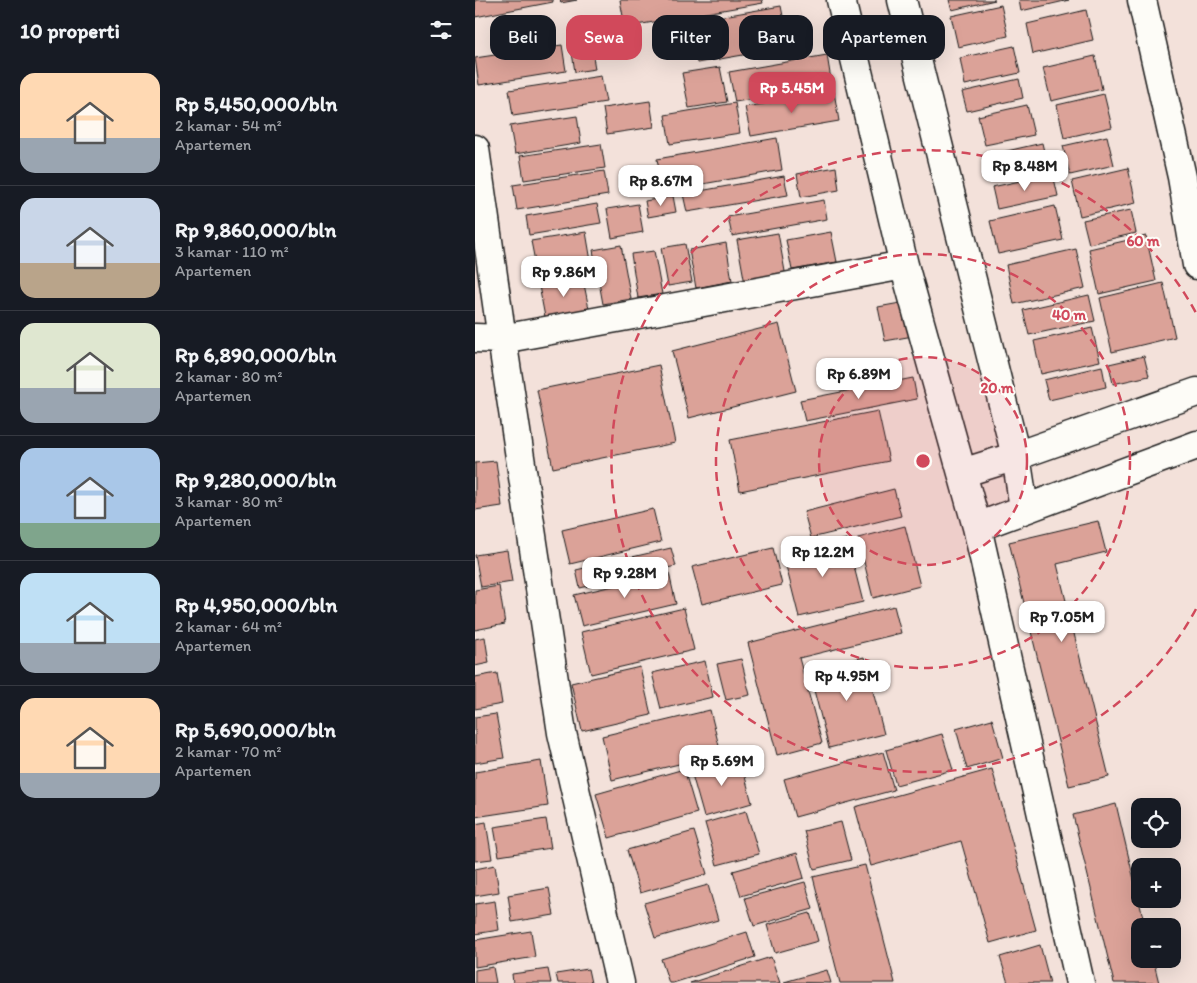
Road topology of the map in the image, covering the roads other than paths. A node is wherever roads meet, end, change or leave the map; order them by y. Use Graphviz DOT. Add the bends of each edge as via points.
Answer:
graph roads {
  1 [pos="841,0"];
  2 [pos="902,0"];
  3 [pos="1141,0"];
  4 [pos="475,149"];
  5 [pos="1189,174"];
  6 [pos="1197,264"];
  7 [pos="903,265"];
  8 [pos="475,338"];
  9 [pos="502,338"];
  10 [pos="1197,392"];
  11 [pos="1197,445"];
  12 [pos="1016,456"];
  13 [pos="962,473"];
  14 [pos="1024,508"];
  15 [pos="977,527"];
  16 [pos="621,983"];
  17 [pos="1080,983"];
  1 -- 7 [label="street"];
  2 -- 12 [label="street"];
  3 -- 5 [label="street"];
  4 -- 9 [label="street"];
  5 -- 6 [label="street"];
  7 -- 9 [label="street"];
  7 -- 13 [label="street"];
  8 -- 9 [label="street"];
  9 -- 16 [label="street" via="562,733"];
  10 -- 12 [label="street"];
  11 -- 14 [label="street"];
  12 -- 13 [label="street"];
  12 -- 14 [label="street"];
  13 -- 15 [label="street"];
  14 -- 15 [label="street"];
  15 -- 17 [label="street"];
}
